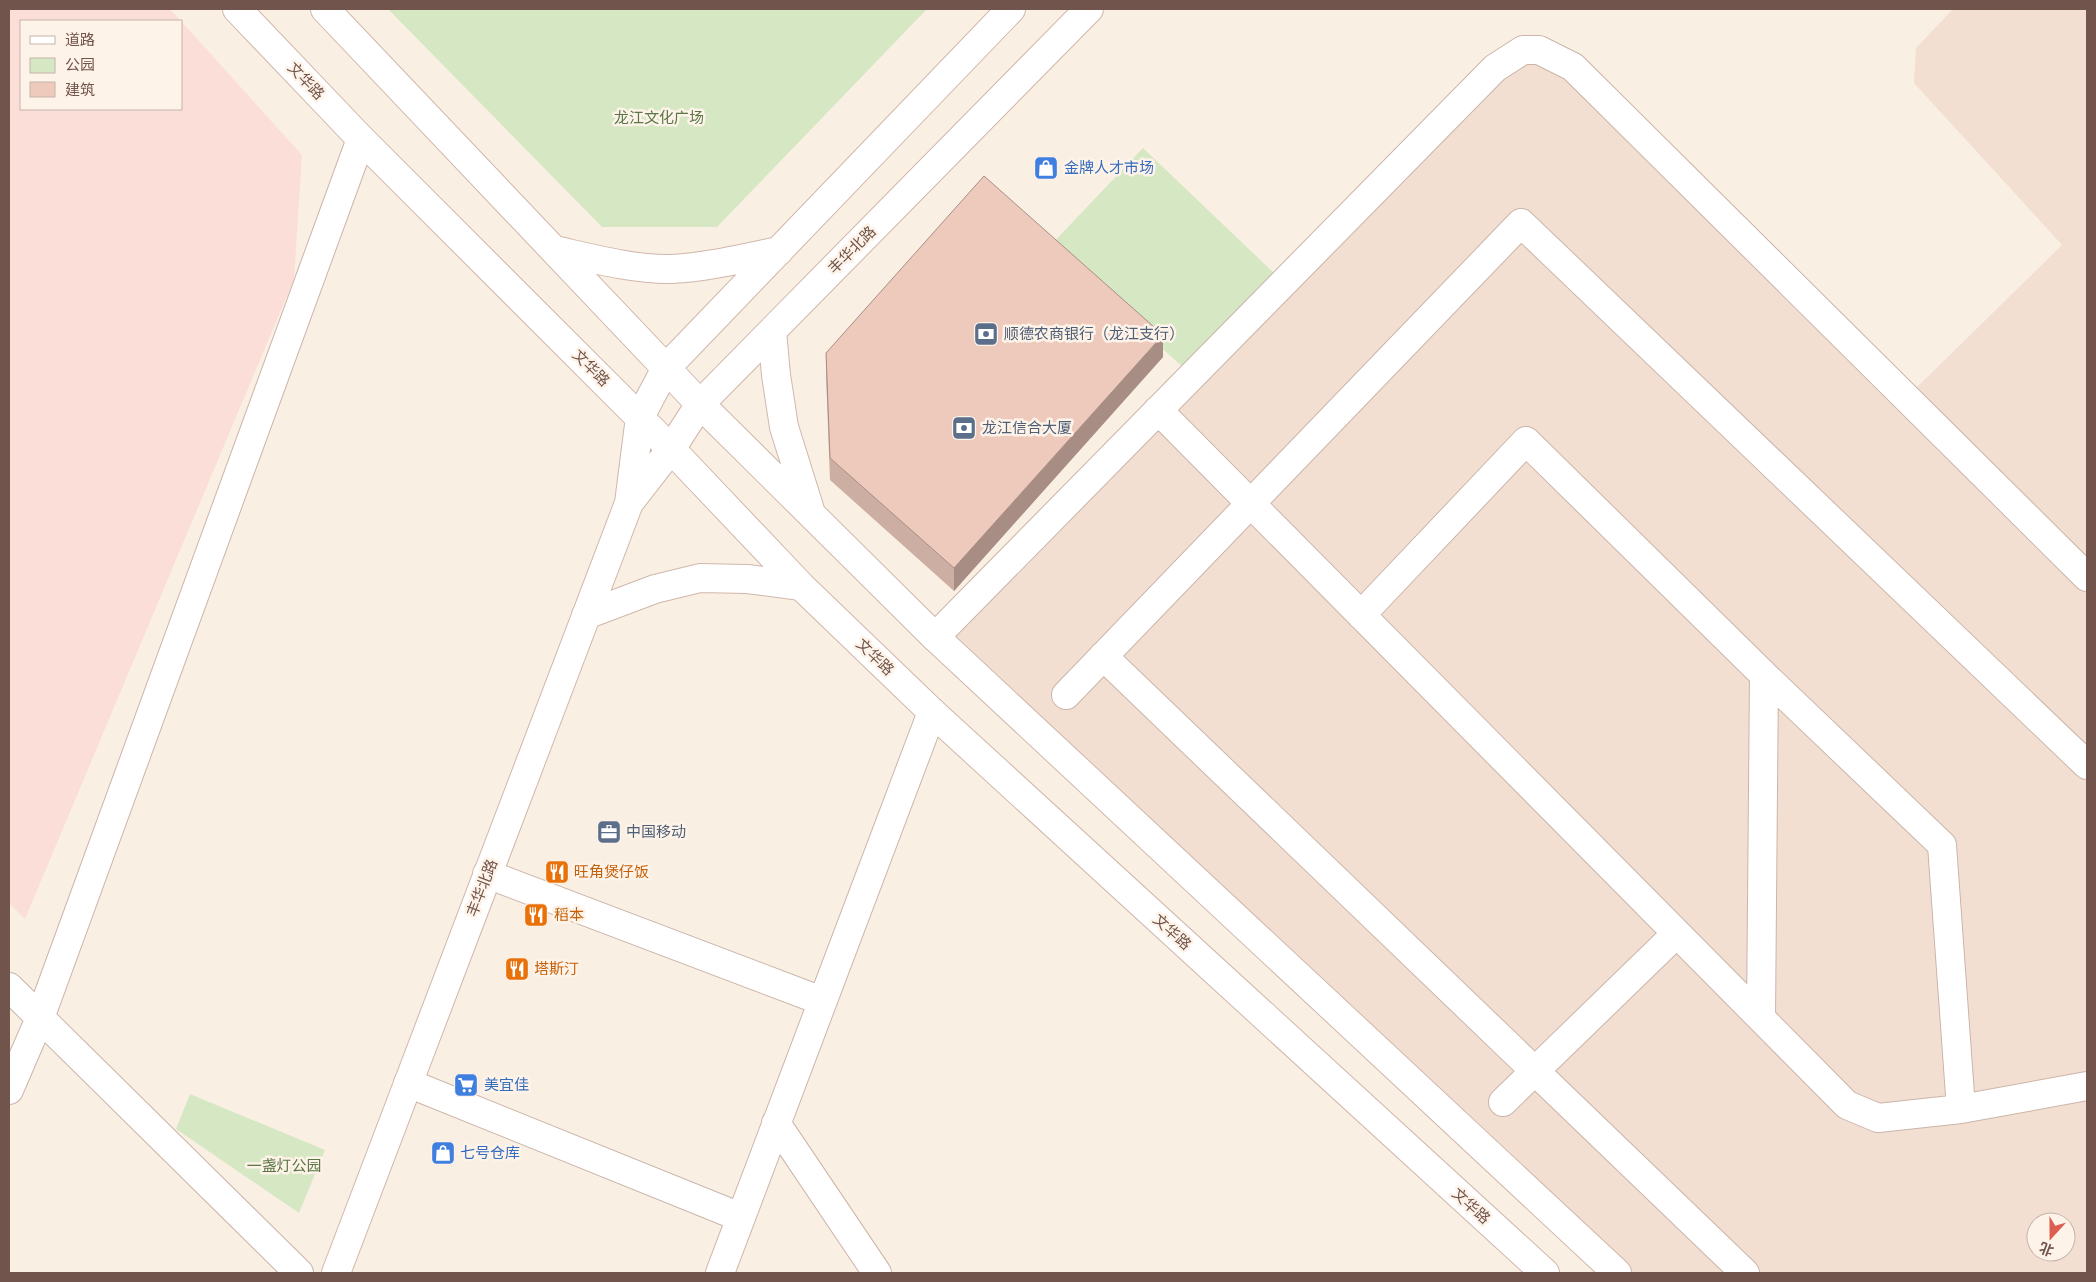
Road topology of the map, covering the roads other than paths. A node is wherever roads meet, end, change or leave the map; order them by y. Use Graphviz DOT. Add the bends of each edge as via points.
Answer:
graph roads {
  1 [pos="237,9"];
  2 [pos="325,9"];
  3 [pos="1011,9"];
  4 [pos="1089,9"];
  5 [pos="362,139"];
  6 [pos="554,250"];
  7 [pos="779,251"];
  8 [pos="772,331"];
  9 [pos="666,368"];
  10 [pos="700,404"];
  11 [pos="1158,410"];
  12 [pos="640,417"];
  13 [pos="671,449"];
  14 [pos="629,502"];
  15 [pos="1251,503"];
  16 [pos="811,514"];
  17 [pos="2087,578"];
  18 [pos="801,586"];
  19 [pos="586,615"];
  20 [pos="1361,615"];
  21 [pos="935,637"];
  22 [pos="1103,656"];
  23 [pos="1764,675"];
  24 [pos="1066,695"];
  25 [pos="932,712"];
  26 [pos="2087,765"];
  27 [pos="487,874"];
  28 [pos="1676,934"];
  29 [pos="9,987"];
  30 [pos="822,1001"];
  31 [pos="40,1018"];
  32 [pos="1761,1018"];
  33 [pos="1534,1071"];
  34 [pos="408,1083"];
  35 [pos="2087,1086"];
  36 [pos="9,1090"];
  37 [pos="1503,1102"];
  38 [pos="1960,1110"];
  39 [pos="776,1123"];
  40 [pos="740,1217"];
  41 [pos="299,1273"];
  42 [pos="336,1273"];
  43 [pos="720,1273"];
  44 [pos="877,1273"];
  45 [pos="1545,1273"];
  46 [pos="1617,1273"];
  47 [pos="1745,1273"];
  1 -- 5 [label="street, 文华路"];
  2 -- 6 [label="street"];
  3 -- 7 [label="street, 丰华北路"];
  4 -- 8 [label="street, 丰华北路"];
  5 -- 12 [label="street, 文华路"];
  5 -- 31 [label="street"];
  6 -- 7 [label="street" via="621,264 671,269"];
  6 -- 9 [label="street"];
  7 -- 9 [label="street, 丰华北路"];
  8 -- 10 [label="street, 丰华北路"];
  8 -- 16 [label="street" via="784,427"];
  9 -- 10 [label="street"];
  9 -- 12 [label="street, 丰华北路"];
  10 -- 13 [label="street, 丰华北路"];
  10 -- 16 [label="street"];
  11 -- 15 [label="street"];
  11 -- 17 [label="street" via="1495,68 1523,50 1539,50 1573,67"];
  11 -- 21 [label="street"];
  12 -- 13 [label="street, 文华路"];
  12 -- 14 [label="street, 丰华北路"];
  13 -- 14 [label="street, 丰华北路"];
  13 -- 18 [label="street, 文华路"];
  14 -- 19 [label="street, 丰华北路"];
  15 -- 20 [label="street"];
  15 -- 22 [label="street"];
  15 -- 26 [label="street" via="1520,223"];
  16 -- 21 [label="street"];
  18 -- 19 [label="street" via="747,579 700,578 654,589"];
  18 -- 25 [label="street, 文华路"];
  19 -- 27 [label="street, 丰华北路"];
  20 -- 23 [label="street" via="1526,440"];
  20 -- 28 [label="street"];
  21 -- 46 [label="street"];
  22 -- 24 [label="street"];
  22 -- 33 [label="street"];
  23 -- 32 [label="street"];
  23 -- 38 [label="street" via="1942,845"];
  25 -- 30 [label="street"];
  25 -- 45 [label="street, 文华路"];
  27 -- 30 [label="street"];
  27 -- 34 [label="street, 丰华北路"];
  28 -- 32 [label="street"];
  28 -- 33 [label="street"];
  29 -- 31 [label="street"];
  30 -- 39 [label="street"];
  31 -- 36 [label="street"];
  31 -- 41 [label="street"];
  32 -- 38 [label="street" via="1847,1105 1878,1118"];
  33 -- 37 [label="street"];
  33 -- 47 [label="street"];
  34 -- 40 [label="street"];
  34 -- 42 [label="street, 丰华北路"];
  35 -- 38 [label="street"];
  39 -- 40 [label="street"];
  39 -- 44 [label="street"];
  40 -- 43 [label="street"];
}
